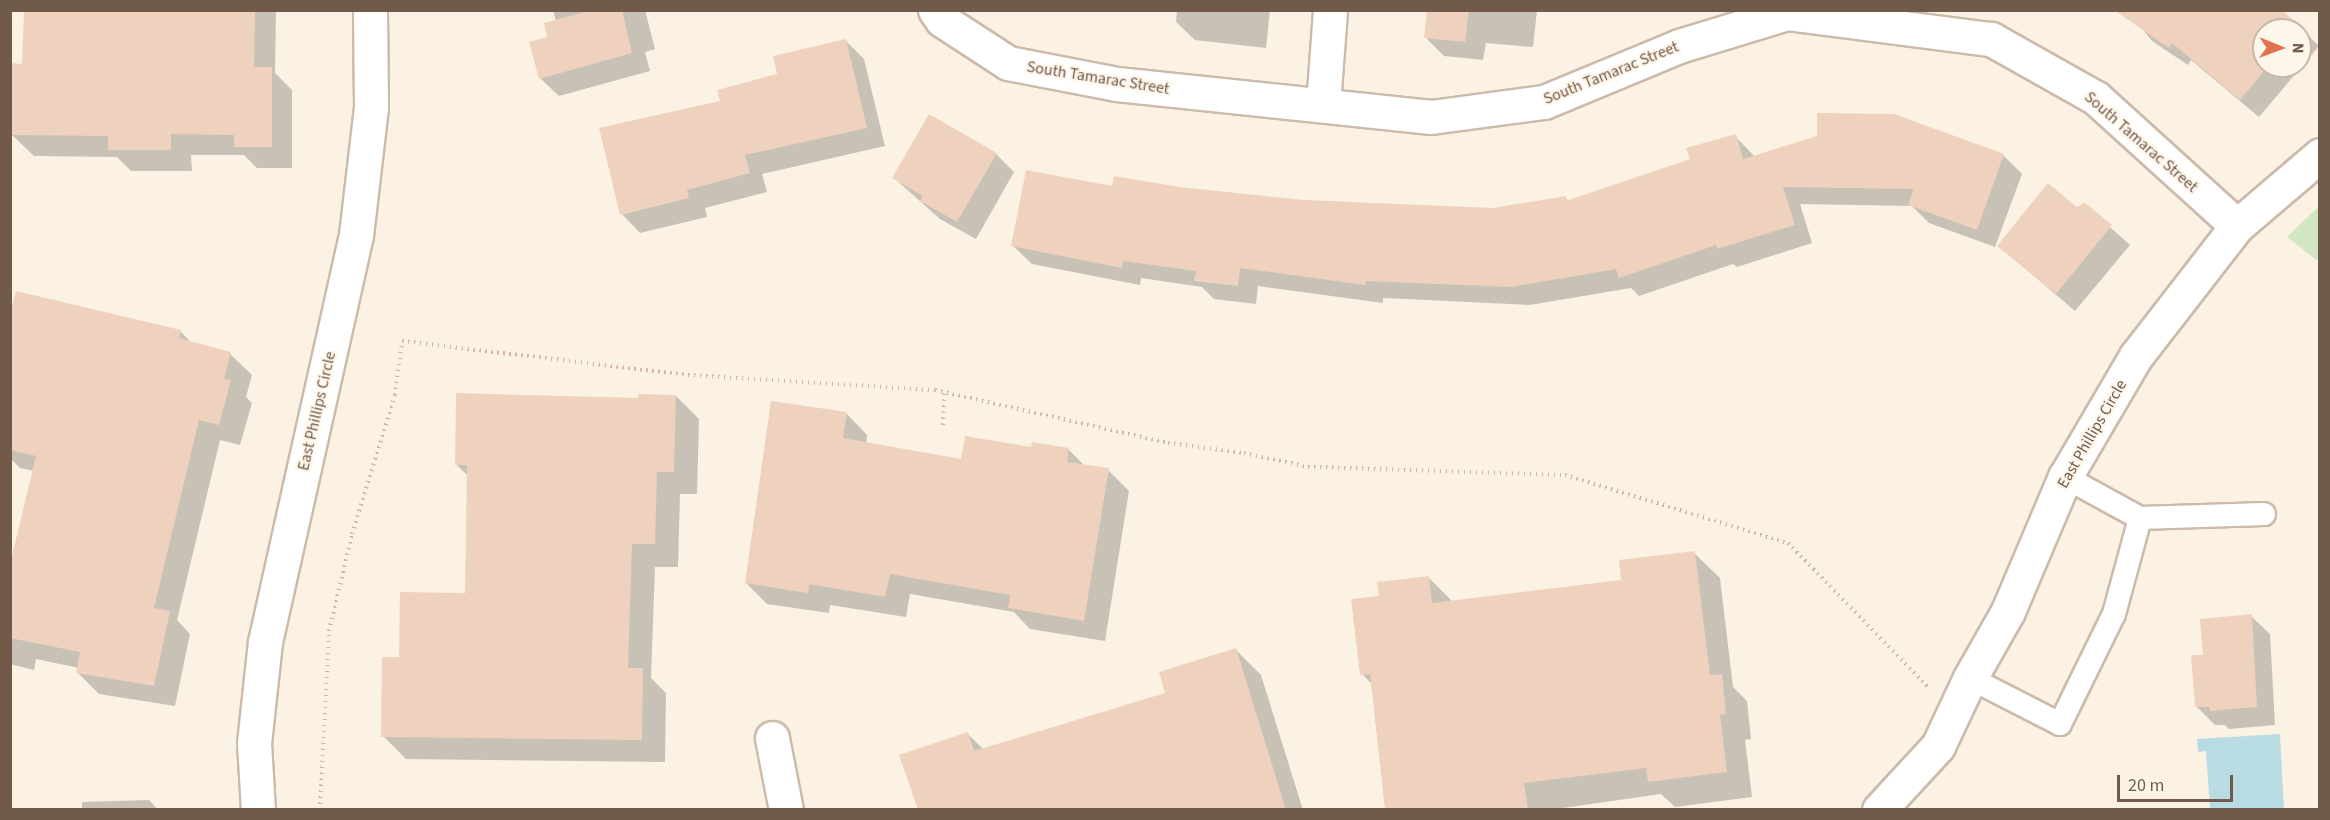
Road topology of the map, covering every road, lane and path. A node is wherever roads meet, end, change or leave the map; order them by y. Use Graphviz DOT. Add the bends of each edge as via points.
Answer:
graph roads {
  1 [pos="370,10"];
  2 [pos="935,10"];
  3 [pos="1329,10"];
  4 [pos="1787,12"];
  5 [pos="1323,104"];
  6 [pos="2319,155"];
  7 [pos="2237,226"];
  8 [pos="945,392"];
  9 [pos="943,425"];
  10 [pos="2065,477"];
  11 [pos="2264,514"];
  12 [pos="2140,518"];
  13 [pos="1963,692"];
  14 [pos="772,738"];
  15 [pos="258,810"];
  16 [pos="321,810"];
  17 [pos="786,810"];
  18 [pos="1880,810"];
  1 -- 15 [label="street, East Phillips Circle" via="372,107 356,235 265,642 254,743"];
  2 -- 5 [label="street, South Tamarac Street" via="942,20 1008,63 1117,84"];
  3 -- 5 [label="street"];
  4 -- 5 [label="street, South Tamarac Street" via="1679,46 1544,102 1431,117"];
  4 -- 7 [label="street, South Tamarac Street" via="1991,39 2096,98"];
  6 -- 7 [label="street, East Phillips Circle"];
  7 -- 10 [label="street, East Phillips Circle" via="2136,356"];
  8 -- 9 [label="path"];
  8 -- 13 [label="path" via="1168,443 1308,467 1565,475 1788,543 1918,680"];
  8 -- 16 [label="path" via="688,375 402,341 393,404 352,534 329,631"];
  10 -- 12 [label="lane"];
  10 -- 13 [label="street, East Phillips Circle" via="2008,611"];
  11 -- 12 [label="lane"];
  12 -- 13 [label="lane" via="2114,614 2060,724"];
  13 -- 18 [label="street, East Phillips Circle" via="1938,746"];
  14 -- 17 [label="street"];
}
